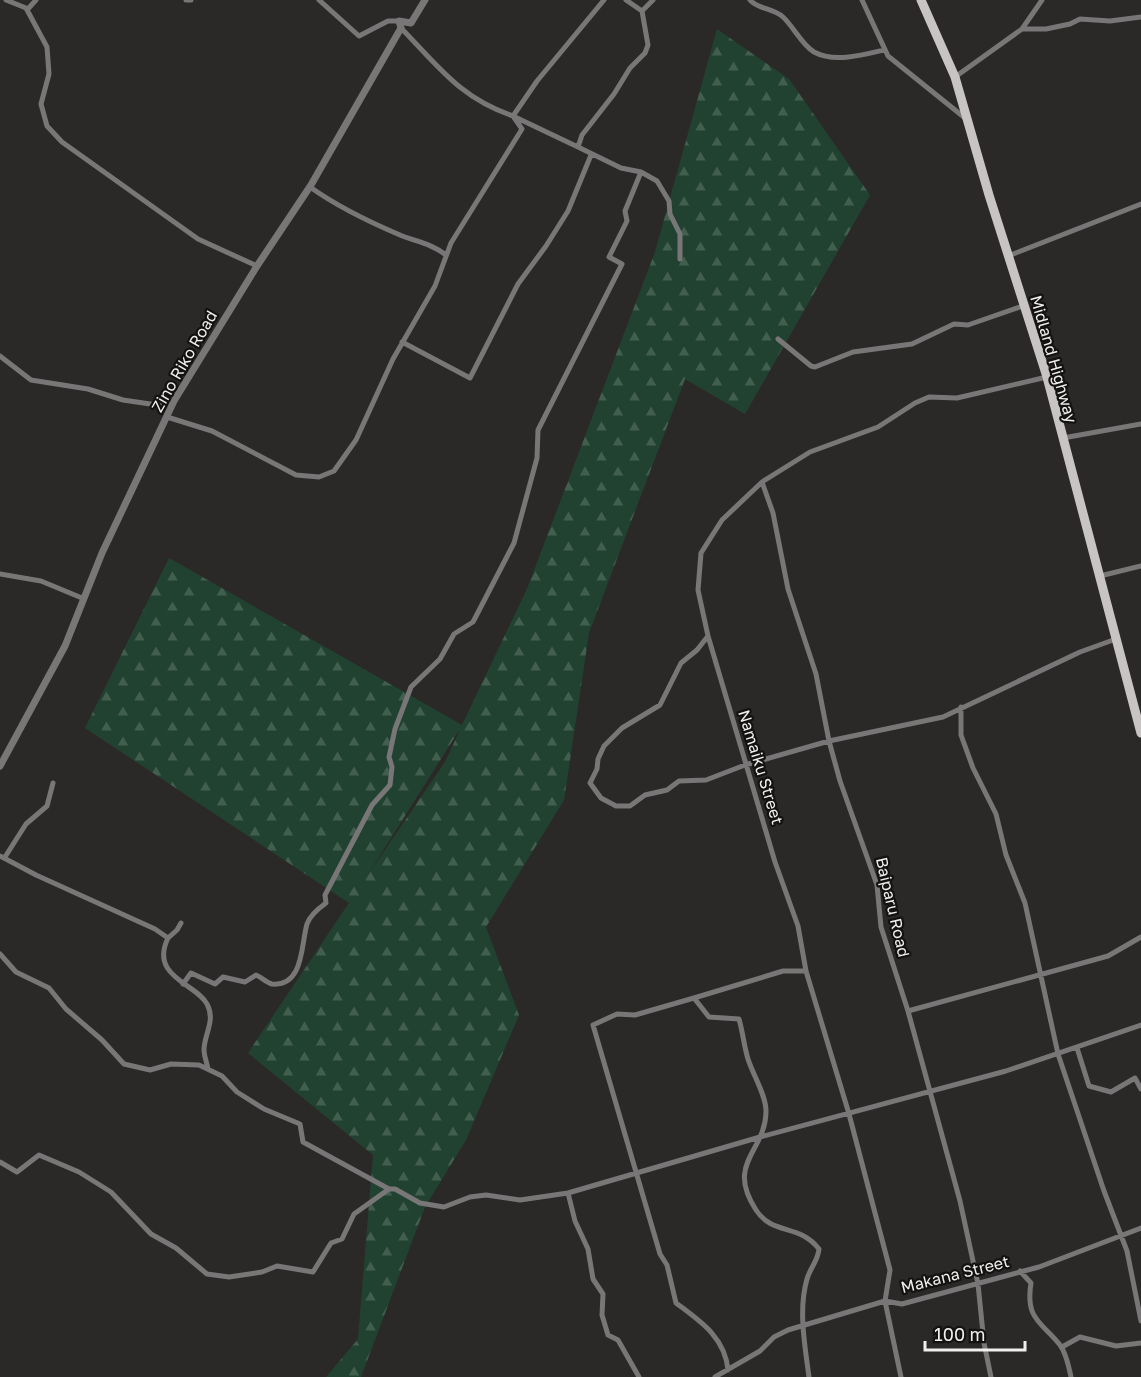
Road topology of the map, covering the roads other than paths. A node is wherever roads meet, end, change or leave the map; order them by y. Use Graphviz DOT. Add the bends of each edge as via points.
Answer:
graph roads {
  1 [pos="6,0"];
  2 [pos="36,0"];
  3 [pos="186,0"];
  4 [pos="191,0"];
  5 [pos="319,0"];
  6 [pos="425,0"];
  7 [pos="604,0"];
  8 [pos="626,0"];
  9 [pos="652,0"];
  10 [pos="750,0"];
  11 [pos="862,0"];
  12 [pos="921,0"];
  13 [pos="1042,0"];
  14 [pos="27,10"];
  15 [pos="642,11"];
  16 [pos="1141,17"];
  17 [pos="400,25"];
  18 [pos="1022,29"];
  19 [pos="884,50"];
  20 [pos="955,77"];
  21 [pos="513,116"];
  22 [pos="966,119"];
  23 [pos="578,147"];
  24 [pos="591,155"];
  25 [pos="641,172"];
  26 [pos="310,187"];
  27 [pos="1140,206"];
  28 [pos="446,255"];
  29 [pos="1008,256"];
  30 [pos="680,260"];
  31 [pos="257,266"];
  32 [pos="1023,306"];
  33 [pos="778,339"];
  34 [pos="402,342"];
  35 [pos="0,356"];
  36 [pos="1047,377"];
  37 [pos="174,400"];
  38 [pos="166,417"];
  39 [pos="1141,424"];
  40 [pos="1061,438"];
  41 [pos="762,482"];
  42 [pos="1141,566"];
  43 [pos="0,574"];
  44 [pos="1100,576"];
  45 [pos="82,598"];
  46 [pos="708,636"];
  47 [pos="1116,639"];
  48 [pos="961,708"];
  49 [pos="1141,733"];
  50 [pos="829,741"];
  51 [pos="745,765"];
  52 [pos="0,766"];
  53 [pos="53,783"];
  54 [pos="3,856"];
  55 [pos="180,923"];
  56 [pos="1141,937"];
  57 [pos="168,938"];
  58 [pos="0,954"];
  59 [pos="806,971"];
  60 [pos="1042,975"];
  61 [pos="183,984"];
  62 [pos="693,998"];
  63 [pos="908,1011"];
  64 [pos="1141,1025"];
  65 [pos="1077,1048"];
  66 [pos="1058,1054"];
  67 [pos="208,1069"];
  68 [pos="1141,1089"];
  69 [pos="928,1091"];
  70 [pos="849,1114"];
  71 [pos="760,1137"];
  72 [pos="0,1162"];
  73 [pos="637,1175"];
  74 [pos="389,1189"];
  75 [pos="568,1193"];
  76 [pos="1141,1228"];
  77 [pos="1121,1236"];
  78 [pos="1020,1272"];
  79 [pos="978,1284"];
  80 [pos="885,1301"];
  81 [pos="1141,1321"];
  82 [pos="804,1326"];
  83 [pos="1141,1343"];
  84 [pos="1062,1347"];
  85 [pos="728,1370"];
  86 [pos="637,1376"];
  87 [pos="715,1377"];
  88 [pos="809,1377"];
  89 [pos="901,1377"];
  90 [pos="992,1377"];
  91 [pos="1071,1377"];
  1 -- 14 [label="street"];
  2 -- 14 [label="street"];
  3 -- 4 [label="street"];
  5 -- 17 [label="street" via="359,36 388,21"];
  6 -- 17 [label="street, Zino Riko Road" via="411,23"];
  7 -- 21 [label="street"];
  8 -- 15 [label="street"];
  9 -- 15 [label="street"];
  10 -- 19 [label="street" via="782,16 814,52 841,57"];
  11 -- 19 [label="street"];
  12 -- 20 [label="main road, Midland Highway"];
  13 -- 18 [label="street"];
  14 -- 31 [label="street" via="46,47 49,74 41,104 47,126 62,142 198,239"];
  15 -- 23 [label="street" via="648,45 645,53 582,135"];
  16 -- 18 [label="street" via="1080,19 1046,29"];
  17 -- 21 [label="street" via="465,92 484,106"];
  17 -- 26 [label="street, Zino Riko Road"];
  18 -- 20 [label="street"];
  19 -- 22 [label="street"];
  20 -- 22 [label="main road, Midland Highway"];
  21 -- 23 [label="street"];
  21 -- 28 [label="street" via="522,129"];
  22 -- 29 [label="main road, Midland Highway"];
  23 -- 24 [label="street"];
  24 -- 25 [label="street"];
  24 -- 34 [label="street" via="568,211 518,284 470,378"];
  25 -- 30 [label="street" via="657,181 669,201 670,214 680,234"];
  25 -- 61 [label="street" via="625,211 627,221 609,257 622,264 538,430 537,458 514,543 473,622 454,634 440,659 411,687 395,729 389,757 390,785 372,805 349,844 325,895 326,903 308,922 295,973 285,982 271,984 256,975 245,982 223,977 215,984 191,973"];
  26 -- 28 [label="street" via="340,208 410,239 431,244"];
  26 -- 31 [label="street, Zino Riko Road"];
  27 -- 29 [label="street"];
  28 -- 34 [label="street" via="435,286"];
  29 -- 32 [label="main road, Midland Highway"];
  31 -- 37 [label="street, Zino Riko Road"];
  32 -- 33 [label="street" via="968,325 954,324 912,344 853,351 815,368"];
  32 -- 36 [label="main road, Midland Highway"];
  34 -- 38 [label="street" via="356,440 334,471 319,477 296,476 212,431"];
  35 -- 37 [label="street" via="31,380 157,405"];
  36 -- 40 [label="main road, Midland Highway"];
  36 -- 41 [label="street, Namaiku Street" via="957,398 929,397 878,427 810,452"];
  37 -- 38 [label="street, Zino Riko Road"];
  38 -- 45 [label="street, Zino Riko Road"];
  39 -- 40 [label="street"];
  40 -- 44 [label="main road, Midland Highway"];
  41 -- 46 [label="street, Namaiku Street" via="723,520 701,553 698,590"];
  41 -- 50 [label="street, Baiparu Road" via="773,513 788,589 816,674"];
  42 -- 44 [label="street"];
  43 -- 45 [label="street" via="41,581"];
  44 -- 47 [label="main road, Midland Highway"];
  45 -- 52 [label="street, Zino Riko Road" via="65,646"];
  46 -- 51 [label="street, Namaiku Street"];
  46 -- 51 [label="street" via="681,663 660,705 622,728 604,746 590,783 601,798 616,806 630,806 645,795 667,790 679,782 706,780"];
  47 -- 48 [label="street"];
  47 -- 49 [label="main road, Midland Highway"];
  48 -- 50 [label="street" via="944,717"];
  48 -- 60 [label="street" via="961,735 996,813 1006,855 1025,903"];
  50 -- 51 [label="street"];
  50 -- 63 [label="street, Baiparu Road" via="877,885 880,927"];
  51 -- 59 [label="street, Namaiku Street" via="798,926"];
  53 -- 54 [label="street" via="47,806 26,824"];
  54 -- 57 [label="street"];
  55 -- 57 [label="street"];
  56 -- 60 [label="street" via="1108,956"];
  57 -- 61 [label="street" via="164,959 173,976"];
  58 -- 67 [label="street" via="16,972 49,988 124,1064 150,1070 171,1064"];
  59 -- 62 [label="street" via="783,971"];
  59 -- 70 [label="street, Namaiku Street"];
  60 -- 63 [label="street"];
  60 -- 66 [label="street"];
  61 -- 67 [label="street" via="207,1003 211,1022 204,1050"];
  62 -- 71 [label="street" via="709,1017 739,1019 766,1109"];
  62 -- 73 [label="street" via="635,1015 617,1014 593,1025"];
  63 -- 69 [label="street, Baiparu Road"];
  64 -- 65 [label="street"];
  65 -- 66 [label="street"];
  65 -- 68 [label="street" via="1089,1086 1111,1092 1135,1078"];
  66 -- 69 [label="street"];
  66 -- 77 [label="street"];
  67 -- 74 [label="street" via="264,1109 300,1124 303,1142"];
  69 -- 70 [label="street"];
  69 -- 79 [label="street, Baiparu Road" via="960,1201"];
  70 -- 71 [label="street"];
  70 -- 80 [label="street, Namaiku Street" via="890,1270"];
  71 -- 73 [label="street"];
  71 -- 82 [label="street" via="747,1158 744,1173 748,1197 764,1221 810,1236 819,1249 818,1260 807,1277"];
  72 -- 74 [label="street" via="17,1172 39,1155 79,1172 111,1192 151,1234 176,1248 207,1274 220,1277 262,1272 277,1266 313,1272 331,1243 342,1239 354,1214"];
  73 -- 75 [label="street"];
  73 -- 85 [label="street" via="676,1304 711,1328"];
  74 -- 75 [label="street" via="420,1203 444,1207 486,1195 520,1200"];
  75 -- 86 [label="street" via="588,1249 593,1279 603,1294 602,1315 608,1335 618,1340"];
  76 -- 77 [label="street, Makana Street"];
  77 -- 78 [label="street, Makana Street"];
  77 -- 81 [label="street"];
  78 -- 79 [label="street, Makana Street"];
  78 -- 84 [label="street" via="1031,1283 1029,1295 1040,1327"];
  79 -- 80 [label="street, Makana Street" via="902,1304"];
  79 -- 90 [label="street, Baiparu Road"];
  80 -- 82 [label="street, Makana Street"];
  80 -- 89 [label="street, Namaiku Street"];
  82 -- 85 [label="street, Makana Street" via="774,1337 760,1351"];
  82 -- 88 [label="street"];
  83 -- 84 [label="street" via="1116,1346 1080,1337"];
  84 -- 91 [label="street"];
  85 -- 87 [label="street, Makana Street"];
}
